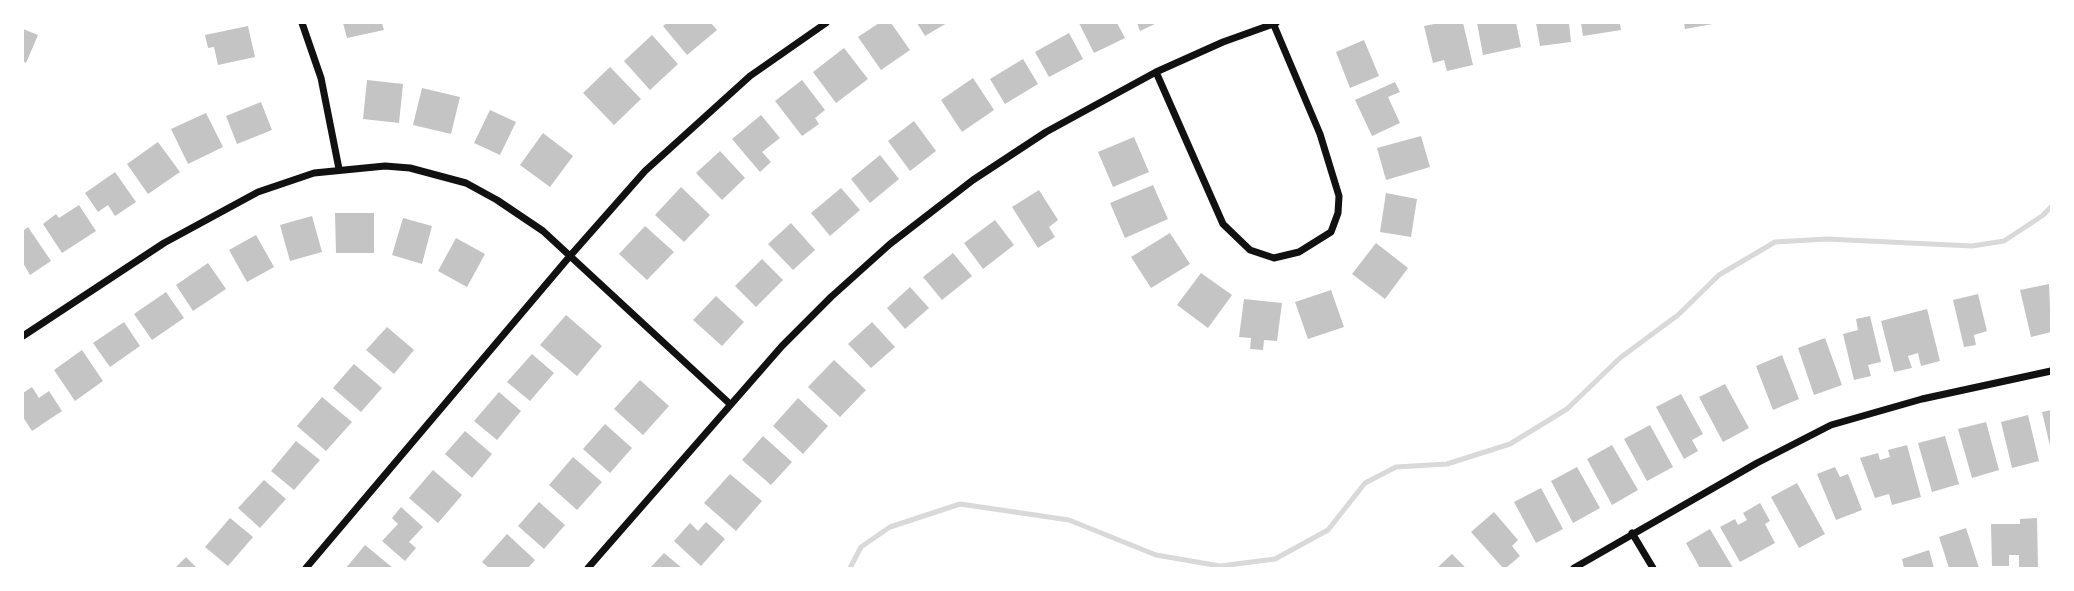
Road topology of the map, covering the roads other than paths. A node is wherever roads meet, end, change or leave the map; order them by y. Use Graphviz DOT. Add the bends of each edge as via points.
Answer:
graph roads {
  1 [pos="302,23"];
  2 [pos="827,23"];
  3 [pos="1274,23"];
  4 [pos="1156,72"];
  5 [pos="339,169"];
  6 [pos="570,256"];
  7 [pos="23,336"];
  8 [pos="2051,371"];
  9 [pos="730,404"];
  10 [pos="1632,533"];
  11 [pos="306,568"];
  12 [pos="588,568"];
  13 [pos="1574,568"];
  14 [pos="1653,568"];
  1 -- 5 [label="street" via="321,78"];
  2 -- 6 [label="street" via="750,76 645,171"];
  3 -- 4 [label="street"];
  3 -- 4 [label="street" via="1320,134 1339,196 1331,232 1299,252 1275,258 1250,250 1223,224"];
  4 -- 9 [label="street" via="1046,132 900,236 831,297"];
  5 -- 6 [label="street" via="410,168 466,183 543,231"];
  5 -- 7 [label="street" via="258,192 164,243"];
  6 -- 9 [label="street"];
  6 -- 11 [label="street"];
  8 -- 10 [label="street" via="1922,398 1831,425"];
  9 -- 12 [label="street"];
  10 -- 13 [label="street"];
  10 -- 14 [label="street"];
}
